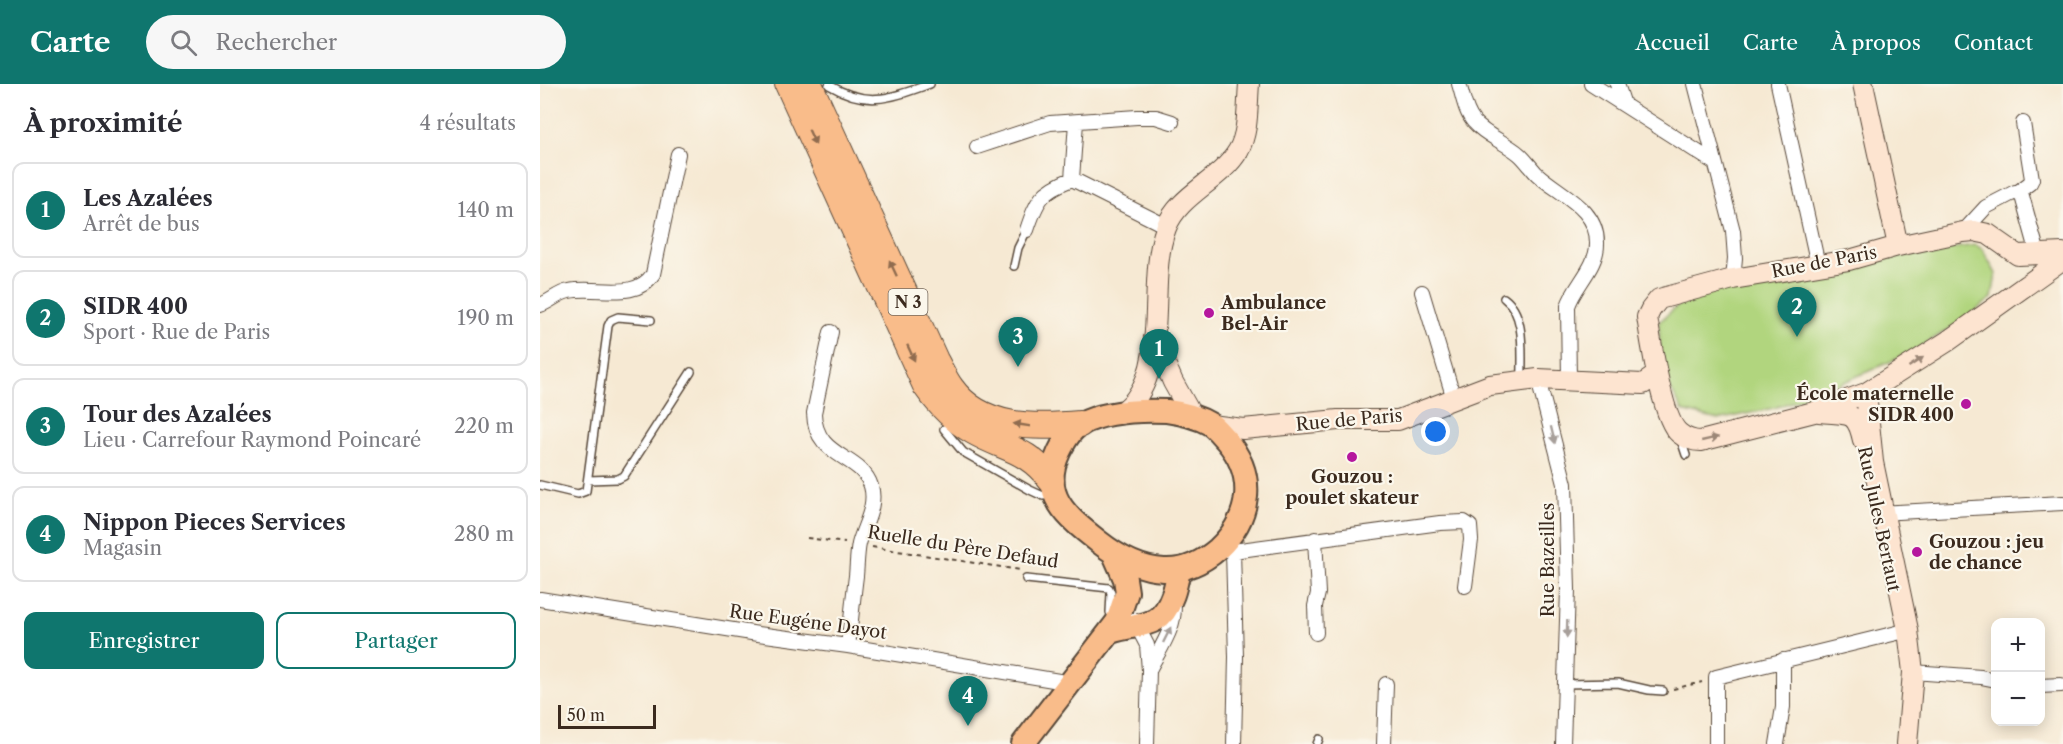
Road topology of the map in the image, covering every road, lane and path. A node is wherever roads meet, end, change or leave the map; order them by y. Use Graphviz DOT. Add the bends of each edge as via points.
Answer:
graph roads {
  1 [pos="788,84"];
  2 [pos="930,84"];
  3 [pos="1249,84"];
  4 [pos="1459,84"];
  5 [pos="1591,84"];
  6 [pos="1617,84"];
  7 [pos="1695,84"];
  8 [pos="1778,84"];
  9 [pos="1863,84"];
  10 [pos="825,89"];
  11 [pos="1624,105"];
  12 [pos="1076,122"];
  13 [pos="1172,122"];
  14 [pos="2023,123"];
  15 [pos="977,147"];
  16 [pos="678,154"];
  17 [pos="1715,163"];
  18 [pos="1072,179"];
  19 [pos="2019,192"];
  20 [pos="1166,226"];
  21 [pos="1027,230"];
  22 [pos="1963,232"];
  23 [pos="1898,246"];
  24 [pos="2063,253"];
  25 [pos="2038,254"];
  26 [pos="2018,255"];
  27 [pos="2063,260"];
  28 [pos="1818,265"];
  29 [pos="1014,266"];
  30 [pos="1733,279"];
  31 [pos="1422,292"];
  32 [pos="2019,292"];
  33 [pos="1504,298"];
  34 [pos="540,305"];
  35 [pos="651,320"];
  36 [pos="831,332"];
  37 [pos="1154,338"];
  38 [pos="691,372"];
  39 [pos="1530,380"];
  40 [pos="1650,380"];
  41 [pos="1569,381"];
  42 [pos="1866,393"];
  43 [pos="1454,399"];
  44 [pos="1814,412"];
  45 [pos="1120,414"];
  46 [pos="1202,420"];
  47 [pos="1080,424"];
  48 [pos="1265,427"];
  49 [pos="944,429"];
  50 [pos="1678,432"];
  51 [pos="1686,455"];
  52 [pos="1240,459"];
  53 [pos="588,480"];
  54 [pos="540,485"];
  55 [pos="1052,487"];
  56 [pos="2063,502"];
  57 [pos="1880,512"];
  58 [pos="807,538"];
  59 [pos="1315,539"];
  60 [pos="859,544"];
  61 [pos="1228,547"];
  62 [pos="1114,554"];
  63 [pos="1180,570"];
  64 [pos="1026,575"];
  65 [pos="1465,586"];
  66 [pos="1127,592"];
  67 [pos="1173,597"];
  68 [pos="540,599"];
  69 [pos="1136,627"];
  70 [pos="1906,630"];
  71 [pos="1111,632"];
  72 [pos="1316,633"];
  73 [pos="848,646"];
  74 [pos="1783,660"];
  75 [pos="1912,667"];
  76 [pos="1149,670"];
  77 [pos="1716,678"];
  78 [pos="1991,679"];
  79 [pos="1071,682"];
  80 [pos="1386,684"];
  81 [pos="1565,684"];
  82 [pos="2061,685"];
  83 [pos="2045,686"];
  84 [pos="1663,691"];
  85 [pos="1023,744"];
  86 [pos="1147,744"];
  87 [pos="1234,744"];
  88 [pos="1384,744"];
  89 [pos="1563,744"];
  90 [pos="1716,744"];
  91 [pos="1777,744"];
  92 [pos="1907,744"];
  1 -- 55 [label="highway, N 3, one-way" via="926,386 944,408 973,431 1037,463"];
  2 -- 10 [label="lane" via="873,100"];
  3 -- 20 [label="street" via="1246,123 1238,152 1184,203"];
  4 -- 41 [label="street" via="1473,121 1581,207 1595,231 1598,245 1594,260 1568,306"];
  5 -- 11 [label="street"];
  6 -- 11 [label="street"];
  7 -- 17 [label="street"];
  8 -- 28 [label="street"];
  9 -- 23 [label="street"];
  47 -- 10 [label="highway, N 3, one-way" via="1026,427 994,420 963,402 951,388 831,134"];
  11 -- 17 [label="street"];
  12 -- 13 [label="street" via="1156,117"];
  12 -- 15 [label="street" via="1050,123"];
  12 -- 18 [label="street"];
  14 -- 19 [label="street" via="2032,179"];
  16 -- 34 [label="street" via="653,273 648,281 633,290 569,291"];
  17 -- 30 [label="street" via="1733,231"];
  18 -- 20 [label="street"];
  18 -- 21 [label="street" via="1044,193 1035,205"];
  19 -- 22 [label="street" via="1986,207"];
  19 -- 25 [label="street"];
  20 -- 37 [label="street"];
  21 -- 29 [label="lane"];
  22 -- 23 [label="street, Rue de Paris"];
  22 -- 26 [label="street, Rue de Paris" via="1988,234"];
  23 -- 28 [label="street, Rue de Paris"];
  24 -- 25 [label="street"];
  25 -- 26 [label="street"];
  26 -- 32 [label="street"];
  27 -- 32 [label="street"];
  28 -- 30 [label="street, Rue de Paris"];
  30 -- 40 [label="street, Rue de Paris" via="1659,299 1647,317"];
  31 -- 43 [label="street"];
  42 -- 32 [label="street, one-way"];
  33 -- 39 [label="lane" via="1512,304"];
  35 -- 53 [label="lane" via="618,318 608,326"];
  36 -- 60 [label="street" via="814,425 824,443 871,484 872,507"];
  37 -- 45 [label="street" via="1144,384"];
  37 -- 46 [label="street" via="1173,382"];
  38 -- 53 [label="lane" via="621,479"];
  39 -- 41 [label="street, Rue de Paris"];
  39 -- 43 [label="street, Rue de Paris" via="1490,385"];
  39 -- 81 [label="street, Rue Bazeilles, one-way" via="1569,483"];
  40 -- 41 [label="street, Rue de Paris"];
  40 -- 50 [label="street"];
  42 -- 44 [label="street"];
  42 -- 57 [label="street, Rue Jules Bertaut"];
  43 -- 48 [label="street, Rue de Paris" via="1398,420 1338,420"];
  50 -- 44 [label="street, one-way" via="1691,441 1701,441"];
  44 -- 57 [label="street, Rue Jules Bertaut" via="1851,416 1859,422"];
  45 -- 46 [label="main road, N 3" via="1167,411"];
  45 -- 47 [label="main road, N 3"];
  46 -- 48 [label="street, Rue de Paris" via="1243,429"];
  46 -- 52 [label="main road, N 3"];
  47 -- 55 [label="main road" via="1069,435 1054,463"];
  48 -- 52 [label="street"];
  49 -- 55 [label="lane" via="963,452 1017,484 1042,496"];
  50 -- 51 [label="lane"];
  52 -- 61 [label="main road, N 3" via="1246,501"];
  53 -- 54 [label="lane" via="584,493 578,494"];
  55 -- 62 [label="main road, N 3" via="1070,516"];
  56 -- 57 [label="street"];
  57 -- 70 [label="street, Rue Jules Bertaut"];
  58 -- 60 [label="path, Ruelle du Père Defaud"];
  59 -- 61 [label="street"];
  59 -- 65 [label="street" via="1464,522 1470,526 1471,540"];
  59 -- 72 [label="street"];
  60 -- 64 [label="path, Ruelle du Père Defaud"];
  60 -- 73 [label="street"];
  61 -- 63 [label="main road, N 3"];
  61 -- 87 [label="street" via="1236,657"];
  62 -- 63 [label="main road, N 3" via="1146,568"];
  62 -- 66 [label="main road, N 3"];
  63 -- 67 [label="main road"];
  64 -- 71 [label="lane" via="1109,588 1107,624"];
  66 -- 69 [label="street"];
  66 -- 71 [label="main road"];
  67 -- 69 [label="main road" via="1163,615 1151,624"];
  76 -- 67 [label="street, one-way" via="1172,623"];
  68 -- 73 [label="street, Rue Eugéne Dayot"];
  69 -- 71 [label="main road"];
  69 -- 76 [label="street" via="1147,645"];
  70 -- 74 [label="street"];
  70 -- 75 [label="street, Rue Jules Bertaut"];
  71 -- 79 [label="main road"];
  73 -- 79 [label="street, Rue Eugéne Dayot"];
  74 -- 77 [label="street"];
  74 -- 91 [label="street" via="1783,706"];
  75 -- 78 [label="street"];
  75 -- 92 [label="street, Rue Jules Bertaut"];
  76 -- 86 [label="street"];
  77 -- 84 [label="path"];
  77 -- 90 [label="street"];
  79 -- 85 [label="main road"];
  80 -- 88 [label="street"];
  81 -- 84 [label="lane" via="1618,683"];
  81 -- 89 [label="street, Rue Bazeilles"];
  82 -- 83 [label="street"];
}
